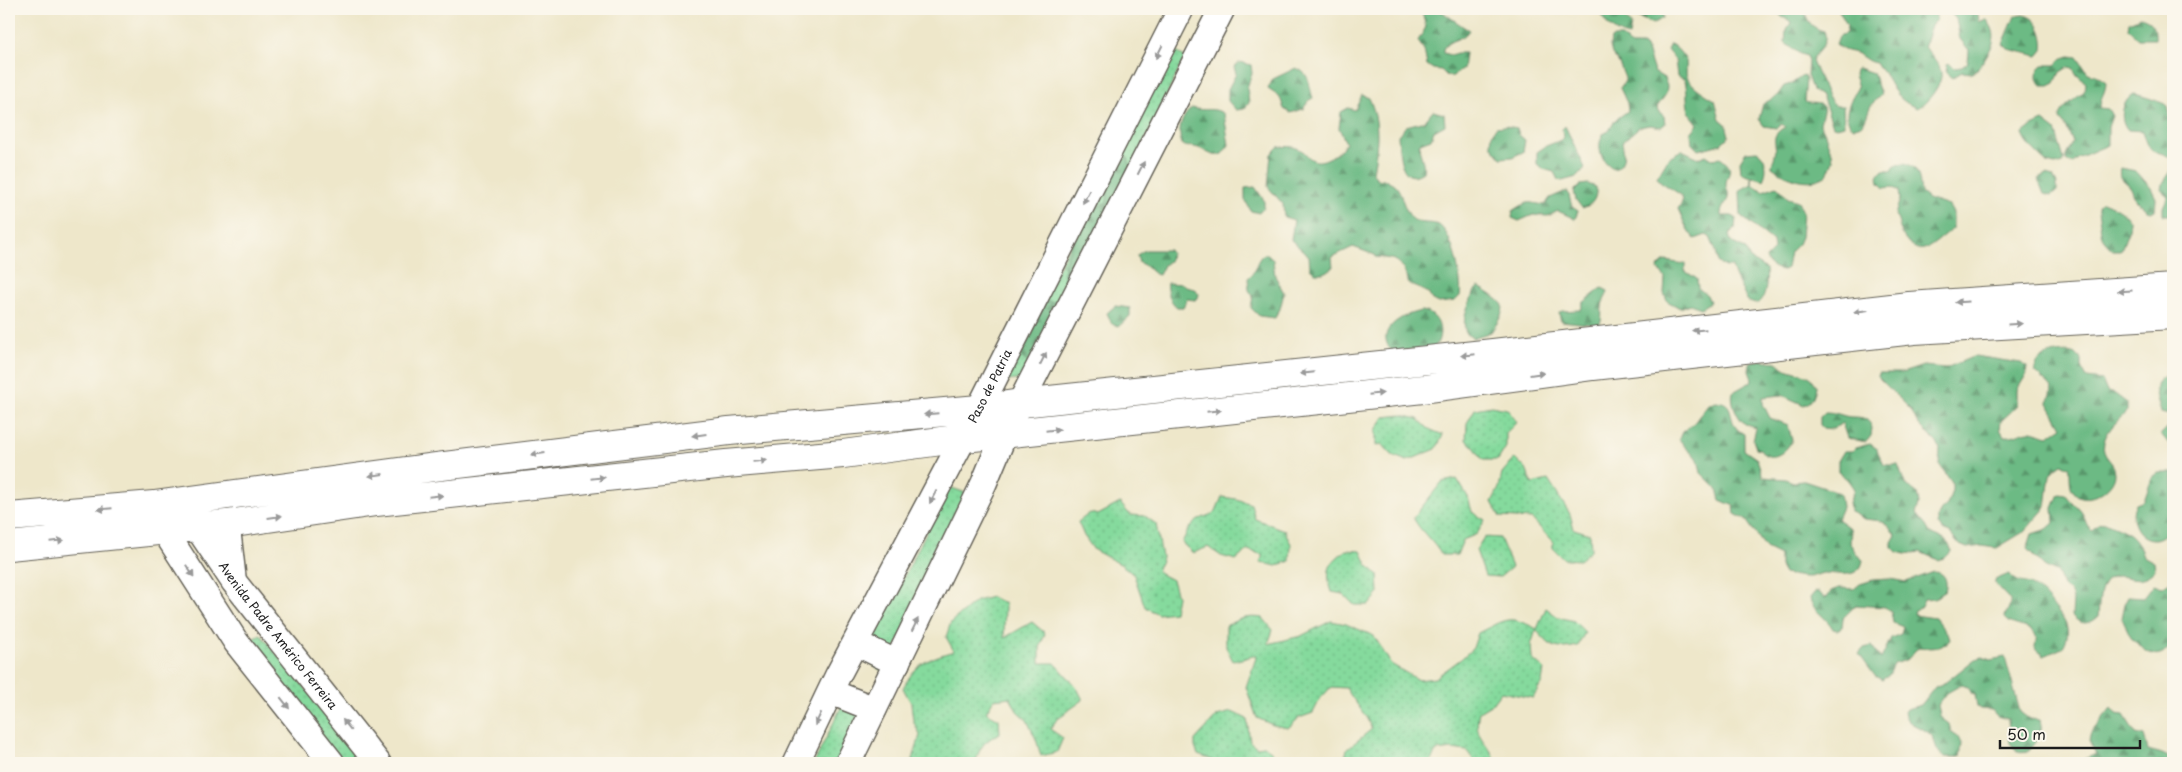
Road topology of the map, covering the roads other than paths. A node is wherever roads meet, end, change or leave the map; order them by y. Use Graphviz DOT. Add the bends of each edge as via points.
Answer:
graph roads {
  1 [pos="1181,9"];
  2 [pos="1222,9"];
  3 [pos="2173,288"];
  4 [pos="2173,315"];
  5 [pos="1912,318"];
  6 [pos="1021,403"];
  7 [pos="979,409"];
  8 [pos="1004,435"];
  9 [pos="964,438"];
  10 [pos="946,471"];
  11 [pos="984,483"];
  12 [pos="186,501"];
  13 [pos="154,505"];
  14 [pos="9,517"];
  15 [pos="227,524"];
  16 [pos="197,527"];
  17 [pos="164,530"];
  18 [pos="9,546"];
  19 [pos="234,582"];
  20 [pos="856,643"];
  21 [pos="897,663"];
  22 [pos="831,692"];
  23 [pos="874,709"];
  24 [pos="332,763"];
  25 [pos="378,763"];
  26 [pos="796,763"];
  27 [pos="848,763"];
  1 -- 7 [label="street, Paso de Patria, one-way"];
  6 -- 2 [label="street, one-way"];
  3 -- 5 [label="highway, one-way"];
  5 -- 4 [label="highway, one-way"];
  5 -- 6 [label="highway, one-way" via="1484,354"];
  8 -- 5 [label="highway, one-way" via="1424,389"];
  6 -- 7 [label="highway"];
  6 -- 8 [label="street"];
  7 -- 9 [label="street, Paso de Patria"];
  7 -- 12 [label="highway, one-way" via="729,431"];
  8 -- 9 [label="highway"];
  8 -- 11 [label="street"];
  9 -- 10 [label="street, Paso de Patria"];
  15 -- 9 [label="highway, one-way" via="376,502 843,454"];
  10 -- 11 [label="street" via="959,462 971,462 983,470"];
  10 -- 20 [label="street, Paso de Patria, one-way"];
  21 -- 11 [label="street, one-way"];
  12 -- 13 [label="highway"];
  12 -- 16 [label="street, Avenida Padre Américo Ferreira"];
  13 -- 14 [label="highway, one-way"];
  13 -- 17 [label="street"];
  15 -- 16 [label="highway"];
  15 -- 19 [label="street"];
  16 -- 17 [label="highway"];
  16 -- 19 [label="street, Avenida Padre Américo Ferreira"];
  18 -- 17 [label="highway, one-way"];
  17 -- 24 [label="street, one-way" via="236,642"];
  25 -- 19 [label="street, Avenida Padre Américo Ferreira, one-way"];
  20 -- 21 [label="street"];
  20 -- 22 [label="street, Paso de Patria"];
  21 -- 23 [label="street"];
  22 -- 23 [label="street"];
  22 -- 26 [label="street, Paso de Patria, one-way"];
  23 -- 27 [label="street"];
}
